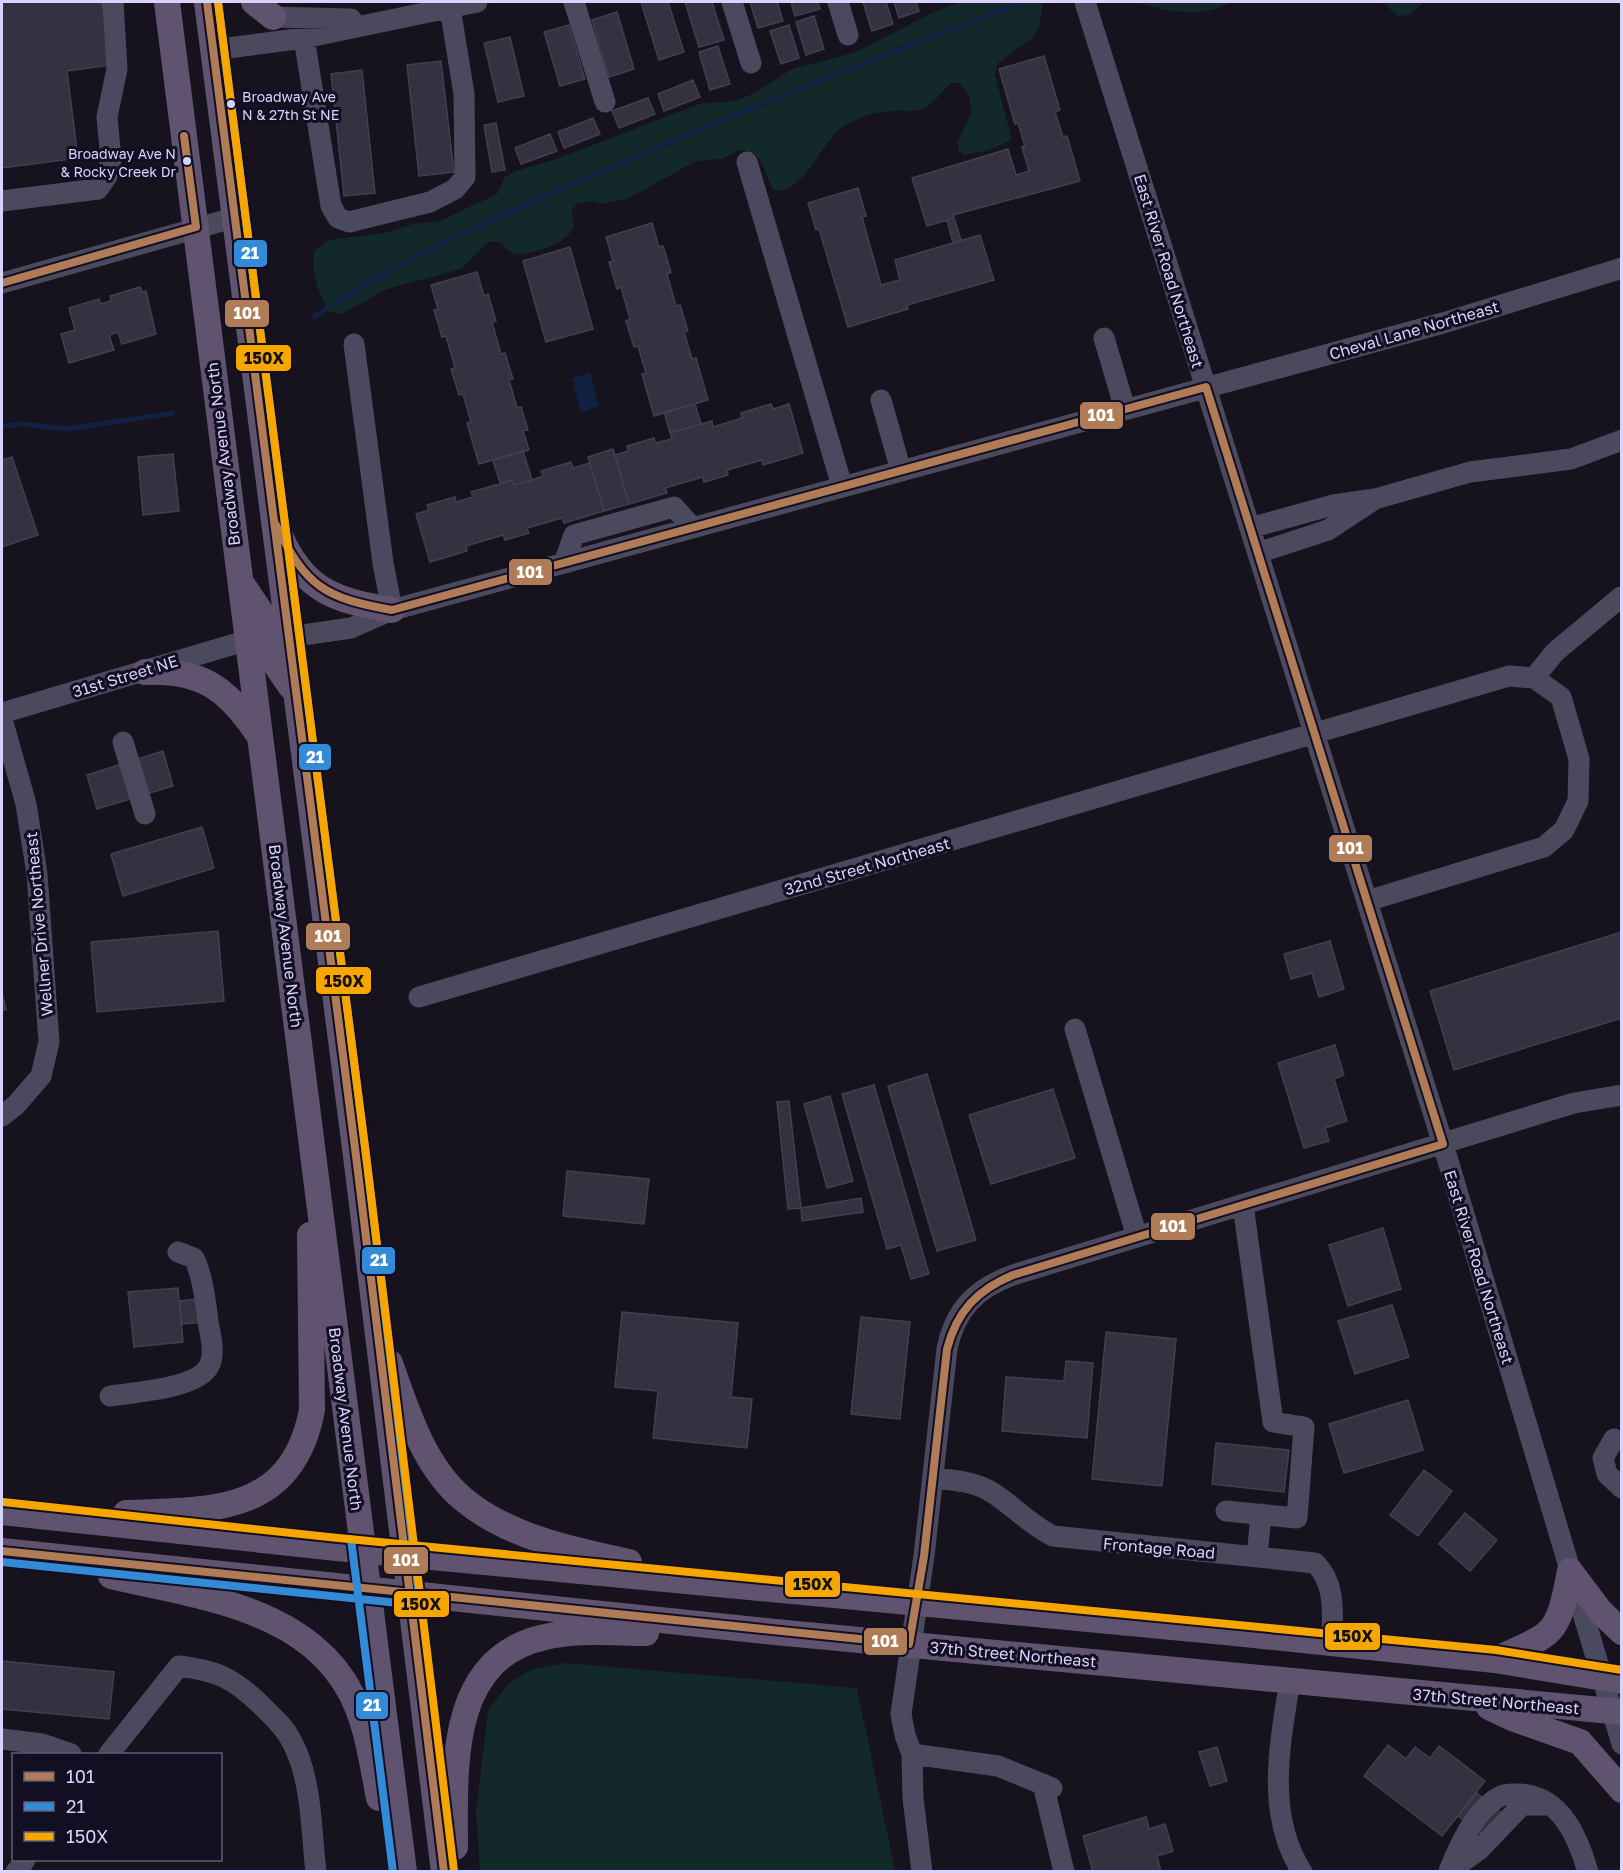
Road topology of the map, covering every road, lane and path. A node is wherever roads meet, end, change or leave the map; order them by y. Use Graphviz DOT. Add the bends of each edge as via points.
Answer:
graph roads {
  1 [pos="113,2"];
  2 [pos="207,2"];
  3 [pos="477,2"];
  4 [pos="574,2"];
  5 [pos="732,2"];
  6 [pos="838,2"];
  7 [pos="1085,2"];
  8 [pos="167,5"];
  9 [pos="450,8"];
  10 [pos="264,9"];
  11 [pos="408,18"];
  12 [pos="848,35"];
  13 [pos="304,38"];
  14 [pos="213,50"];
  15 [pos="751,63"];
  16 [pos="605,102"];
  17 [pos="747,162"];
  18 [pos="2,201"];
  19 [pos="233,218"];
  20 [pos="196,227"];
  21 [pos="1622,268"];
  22 [pos="2,283"];
  23 [pos="1104,338"];
  24 [pos="354,344"];
  25 [pos="1206,387"];
  26 [pos="881,400"];
  27 [pos="1125,409"];
  28 [pos="1622,440"];
  29 [pos="901,471"];
  30 [pos="842,486"];
  31 [pos="1375,498"];
  32 [pos="276,525"];
  33 [pos="1250,528"];
  34 [pos="1258,553"];
  35 [pos="239,579"];
  36 [pos="1622,597"];
  37 [pos="392,610"];
  38 [pos="289,637"];
  39 [pos="248,640"];
  40 [pos="145,672"];
  41 [pos="1534,678"];
  42 [pos="296,695"];
  43 [pos="2,713"];
  44 [pos="2,719"];
  45 [pos="1316,734"];
  46 [pos="260,737"];
  47 [pos="123,742"];
  48 [pos="145,814"];
  49 [pos="1367,900"];
  50 [pos="419,997"];
  51 [pos="1075,1029"];
  52 [pos="1622,1095"];
  53 [pos="309,1115"];
  54 [pos="2,1116"];
  55 [pos="1443,1144"];
  56 [pos="1243,1205"];
  57 [pos="1137,1237"];
  58 [pos="178,1252"];
  59 [pos="373,1311"];
  60 [pos="110,1396"];
  61 [pos="1614,1439"];
  62 [pos="933,1478"];
  63 [pos="1622,1488"];
  64 [pos="1227,1511"];
  65 [pos="14,1514"];
  66 [pos="1261,1514"];
  67 [pos="363,1550"];
  68 [pos="2,1553"];
  69 [pos="404,1554"];
  70 [pos="1257,1557"];
  71 [pos="1570,1571"];
  72 [pos="767,1588"];
  73 [pos="368,1589"];
  74 [pos="409,1594"];
  75 [pos="916,1603"];
  76 [pos="775,1632"];
  77 [pos="1622,1632"];
  78 [pos="909,1644"];
  79 [pos="1332,1644"];
  80 [pos="1495,1660"];
  81 [pos="1612,1679"];
  82 [pos="1290,1680"];
  83 [pos="1476,1700"];
  84 [pos="1617,1712"];
  85 [pos="2,1739"];
  86 [pos="1622,1744"];
  87 [pos="66,1753"];
  88 [pos="111,1753"];
  89 [pos="912,1754"];
  90 [pos="1622,1790"];
  91 [pos="1448,1871"];
  92 [pos="316,1872"];
  93 [pos="394,1872"];
  94 [pos="404,1872"];
  95 [pos="444,1872"];
  96 [pos="455,1872"];
  97 [pos="922,1872"];
  98 [pos="1064,1872"];
  99 [pos="1302,1872"];
  100 [pos="1588,1872"];
  1 -- 18 [label="street" via="117,69 107,117 111,160 107,176 98,189"];
  2 -- 14 [label="main road"];
  3 -- 9 [label="street"];
  4 -- 16 [label="street"];
  5 -- 15 [label="street"];
  6 -- 12 [label="street"];
  7 -- 25 [label="street, East River Road Northeast"];
  8 -- 14 [label="main road" via="185,39 201,49"];
  8 -- 20 [label="main road, Broadway Avenue North"];
  9 -- 11 [label="street"];
  9 -- 13 [label="street" via="464,94 465,177 455,189 430,202 349,222 338,218 331,206"];
  10 -- 11 [label="street" via="336,20"];
  11 -- 13 [label="street"];
  13 -- 14 [label="street"];
  14 -- 19 [label="main road"];
  17 -- 30 [label="street"];
  19 -- 20 [label="street"];
  19 -- 32 [label="main road"];
  20 -- 22 [label="street"];
  20 -- 35 [label="main road, Broadway Avenue North"];
  21 -- 25 [label="street, Cheval Lane Northeast" via="1443,323"];
  23 -- 27 [label="street"];
  24 -- 37 [label="street"];
  25 -- 27 [label="street, Cheval Lane Northeast"];
  25 -- 33 [label="street, East River Road Northeast"];
  26 -- 29 [label="street"];
  27 -- 29 [label="street, Cheval Lane Northeast"];
  28 -- 31 [label="street" via="1571,459 1470,472"];
  29 -- 30 [label="street, Cheval Lane Northeast"];
  30 -- 37 [label="street, Cheval Lane Northeast"];
  31 -- 33 [label="street"];
  31 -- 34 [label="street" via="1328,530"];
  32 -- 37 [label="main road" via="295,564 314,585 347,602"];
  32 -- 38 [label="main road"];
  33 -- 34 [label="street, East River Road Northeast"];
  34 -- 45 [label="street, East River Road Northeast"];
  35 -- 38 [label="main road" via="266,620"];
  35 -- 39 [label="main road, Broadway Avenue North"];
  36 -- 41 [label="street" via="1562,646"];
  37 -- 38 [label="street, Cheval Lane Northeast" via="351,628"];
  38 -- 42 [label="main road"];
  39 -- 40 [label="street, 31st Street NE"];
  39 -- 42 [label="main road" via="272,657"];
  39 -- 46 [label="main road, Broadway Avenue North"];
  40 -- 43 [label="street, 31st Street NE"];
  40 -- 46 [label="main road" via="181,673 208,682 245,714"];
  41 -- 45 [label="street, 32nd Street Northeast" via="1509,676"];
  41 -- 49 [label="street" via="1561,697 1579,759 1578,801 1564,830 1544,847"];
  42 -- 59 [label="main road"];
  44 -- 54 [label="street, Wellner Drive Northeast" via="24,796 38,874 49,1042 41,1076"];
  45 -- 49 [label="street, East River Road Northeast"];
  45 -- 50 [label="street, 32nd Street Northeast"];
  46 -- 53 [label="main road, Broadway Avenue North"];
  47 -- 48 [label="street"];
  49 -- 55 [label="street, East River Road Northeast"];
  51 -- 57 [label="street"];
  52 -- 55 [label="street" via="1574,1103"];
  53 -- 65 [label="main road" via="313,1384 308,1430 294,1462 270,1486 234,1503 211,1508"];
  53 -- 67 [label="main road, Broadway Avenue North"];
  55 -- 56 [label="street"];
  55 -- 71 [label="street, East River Road Northeast"];
  56 -- 57 [label="street"];
  56 -- 66 [label="street" via="1273,1422 1305,1427 1296,1518"];
  57 -- 62 [label="street" via="996,1281 970,1299 950,1334"];
  58 -- 60 [label="street" via="194,1258 200,1271 212,1348 209,1366 198,1378 185,1383"];
  59 -- 69 [label="main road"];
  59 -- 72 [label="main road" via="422,1443 451,1487 473,1507 504,1525 557,1544 627,1562"];
  61 -- 63 [label="street" via="1603,1458 1607,1474"];
  62 -- 70 [label="street, Frontage Road" via="988,1490 1032,1526 1053,1536"];
  62 -- 75 [label="street"];
  64 -- 66 [label="street"];
  65 -- 67 [label="main road, 37th Street Northeast"];
  66 -- 70 [label="street"];
  67 -- 69 [label="main road, 37th Street Northeast"];
  67 -- 73 [label="main road, Broadway Avenue North"];
  68 -- 73 [label="main road, 37th Street Northeast"];
  68 -- 93 [label="main road" via="221,1602 284,1626 317,1648 358,1707"];
  69 -- 72 [label="main road, 37th Street Northeast"];
  69 -- 74 [label="main road"];
  70 -- 79 [label="street, Frontage Road" via="1315,1563 1327,1575 1332,1596"];
  71 -- 77 [label="main road" via="1600,1611"];
  71 -- 80 [label="main road" via="1555,1628"];
  71 -- 81 [label="street, East River Road Northeast"];
  72 -- 75 [label="main road, 37th Street Northeast"];
  73 -- 74 [label="main road, 37th Street Northeast"];
  73 -- 94 [label="main road, Broadway Avenue North"];
  74 -- 76 [label="main road, 37th Street Northeast"];
  74 -- 95 [label="main road"];
  75 -- 78 [label="street"];
  75 -- 79 [label="main road, 37th Street Northeast"];
  76 -- 78 [label="main road, 37th Street Northeast"];
  76 -- 96 [label="main road" via="564,1634 527,1641 496,1659 476,1687 461,1726 456,1758"];
  78 -- 82 [label="main road, 37th Street Northeast"];
  78 -- 89 [label="street" via="901,1714"];
  79 -- 80 [label="main road, 37th Street Northeast"];
  80 -- 81 [label="main road, 37th Street Northeast"];
  81 -- 84 [label="street, East River Road Northeast"];
  82 -- 83 [label="main road, 37th Street Northeast"];
  82 -- 99 [label="street" via="1277,1786 1280,1817 1290,1852"];
  83 -- 84 [label="main road, 37th Street Northeast"];
  83 -- 90 [label="main road" via="1512,1718 1580,1742"];
  84 -- 86 [label="street, East River Road Northeast"];
  85 -- 87 [label="street" via="42,1744"];
  88 -- 92 [label="street" via="180,1666 216,1672 230,1679 283,1727 298,1753"];
  89 -- 97 [label="street"];
  89 -- 98 [label="street" via="998,1766 1048,1786"];
  91 -- 100 [label="street" via="1465,1835 1500,1796 1529,1794 1559,1813 1579,1842"];
}
